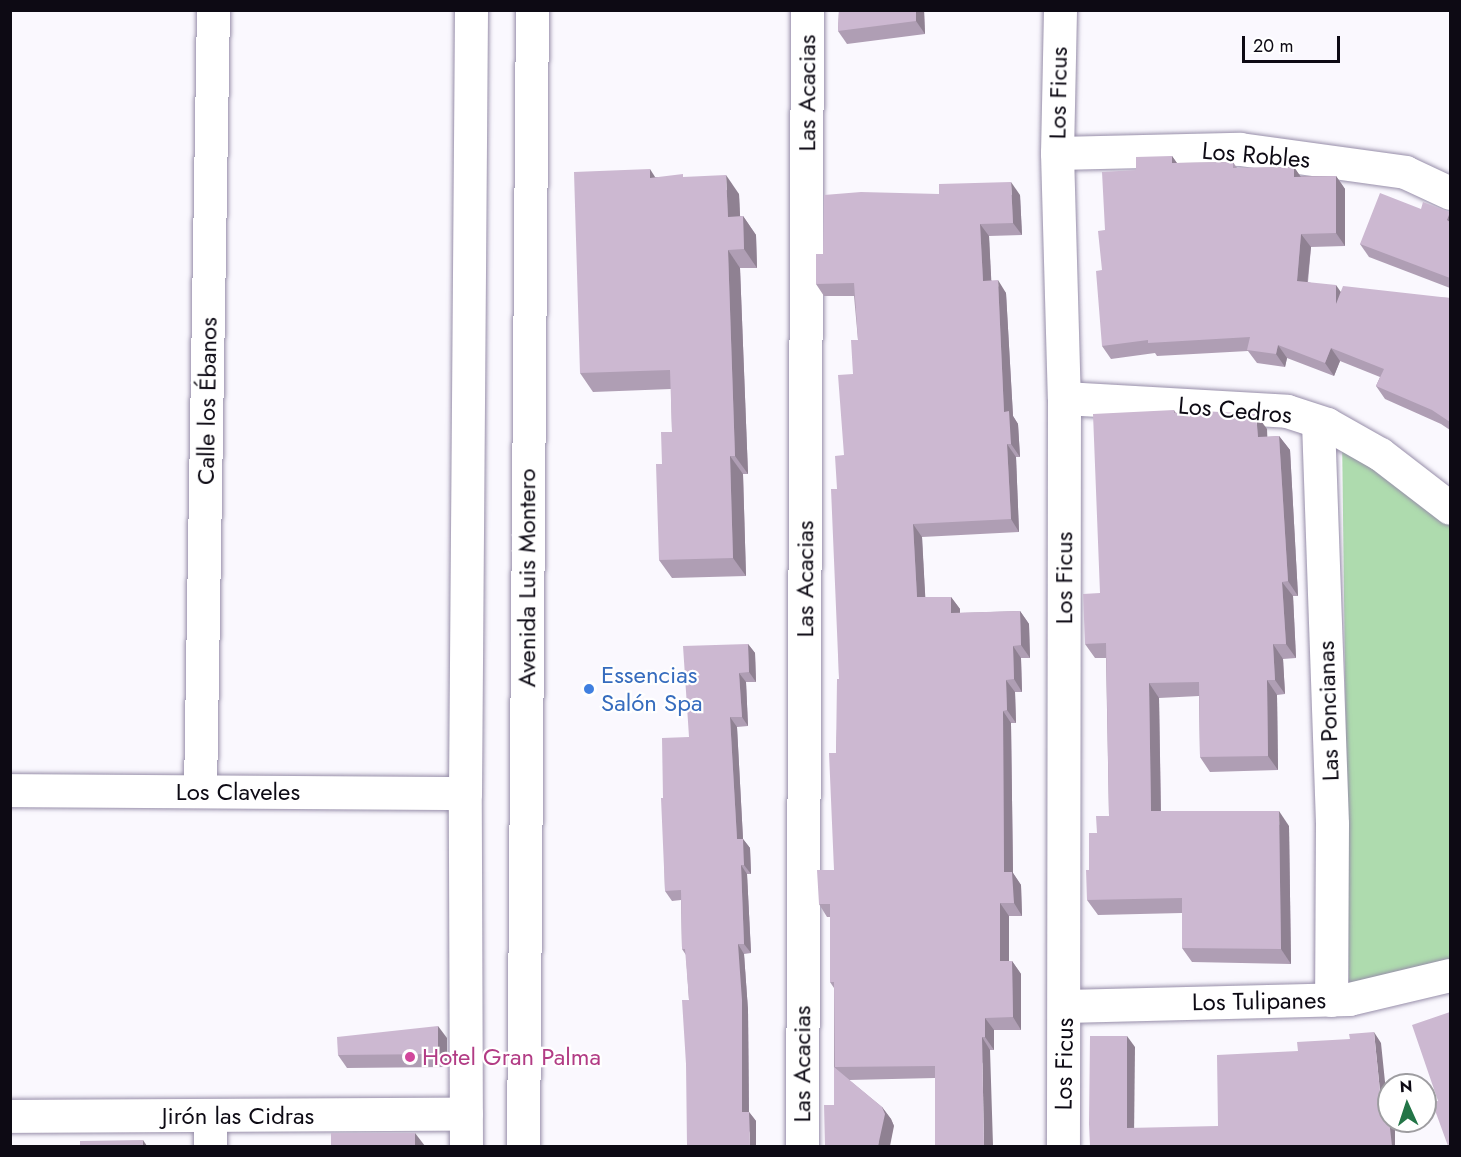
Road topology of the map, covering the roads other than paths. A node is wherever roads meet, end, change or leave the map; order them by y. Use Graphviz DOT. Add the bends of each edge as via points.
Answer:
graph roads {
  1 [pos="213,10"];
  2 [pos="471,10"];
  3 [pos="532,10"];
  4 [pos="807,10"];
  5 [pos="1060,10"];
  6 [pos="1057,153"];
  7 [pos="1450,193"];
  8 [pos="1064,399"];
  9 [pos="1318,422"];
  10 [pos="1450,508"];
  11 [pos="10,790"];
  12 [pos="200,792"];
  13 [pos="465,793"];
  14 [pos="1450,975"];
  15 [pos="1331,1000"];
  16 [pos="1065,1006"];
  17 [pos="466,1114"];
  18 [pos="10,1116"];
  19 [pos="210,1131"];
  20 [pos="466,1146"];
  21 [pos="523,1146"];
  22 [pos="802,1146"];
  23 [pos="1063,1146"];
  1 -- 12 [label="street, Calle los Ébanos"];
  2 -- 13 [label="street"];
  3 -- 21 [label="street, Avenida Luis Montero"];
  4 -- 22 [label="street, Las Acacias"];
  5 -- 6 [label="street, Los Ficus"];
  6 -- 7 [label="street, Los Robles" via="1240,149 1405,172"];
  6 -- 8 [label="street, Los Ficus"];
  8 -- 9 [label="street, Los Cedros" via="1287,411"];
  8 -- 16 [label="street, Los Ficus"];
  9 -- 10 [label="street, Los Cedros" via="1380,454"];
  9 -- 15 [label="street, Las Poncianas" via="1332,824"];
  11 -- 12 [label="street, Los Claveles"];
  12 -- 13 [label="street, Los Claveles"];
  13 -- 17 [label="street"];
  14 -- 15 [label="street, Los Tulipanes"];
  15 -- 16 [label="street, Los Tulipanes"];
  16 -- 23 [label="street, Los Ficus"];
  17 -- 19 [label="street, Jirón las Cidras"];
  17 -- 20 [label="street"];
  18 -- 19 [label="street, Jirón las Cidras"];
}
